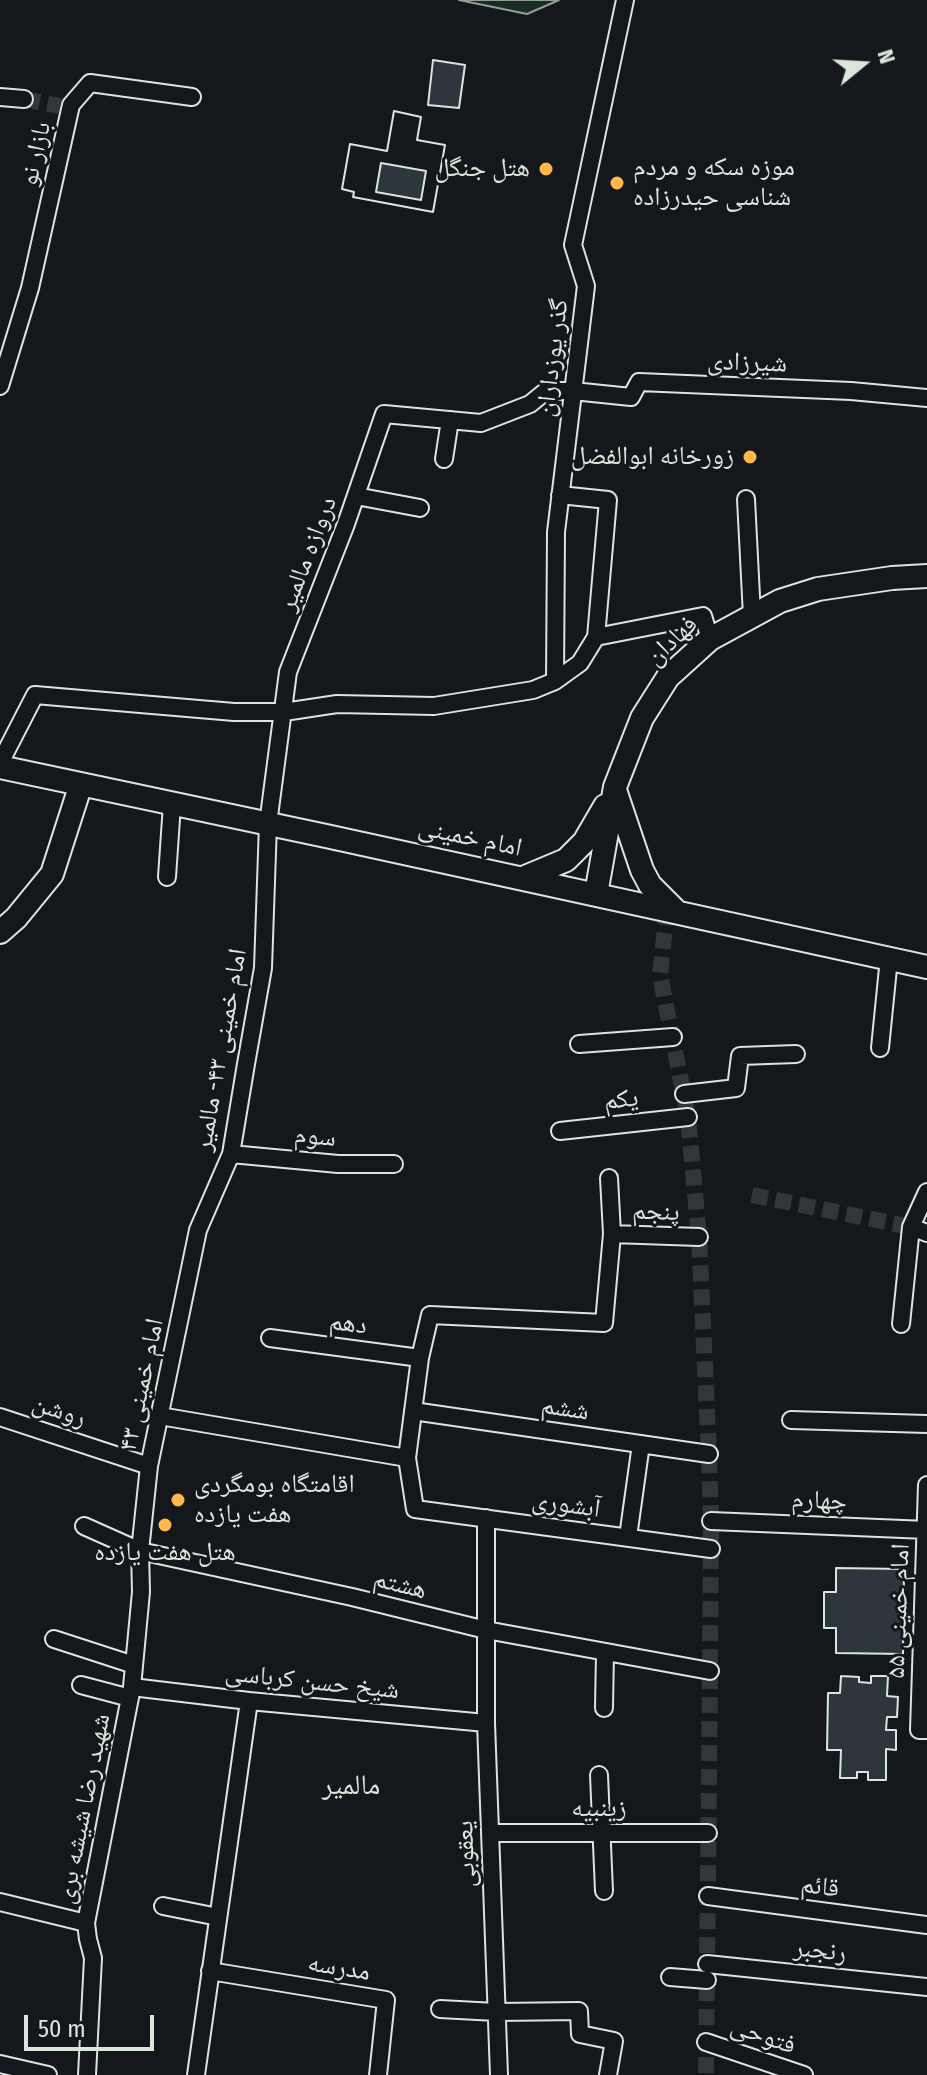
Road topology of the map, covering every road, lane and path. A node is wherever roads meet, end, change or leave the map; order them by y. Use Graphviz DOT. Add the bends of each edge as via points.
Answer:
graph roads {
  1 [pos="625,0"];
  2 [pos="0,97"];
  3 [pos="192,97"];
  4 [pos="24,99"];
  5 [pos="0,386"];
  6 [pos="573,391"];
  7 [pos="927,398"];
  8 [pos="450,420"];
  9 [pos="444,459"];
  10 [pos="560,495"];
  11 [pos="356,496"];
  12 [pos="746,499"];
  13 [pos="420,508"];
  14 [pos="927,576"];
  15 [pos="752,616"];
  16 [pos="596,637"];
  17 [pos="710,639"];
  18 [pos="555,681"];
  19 [pos="284,712"];
  20 [pos="0,765"];
  21 [pos="81,784"];
  22 [pos="615,787"];
  23 [pos="172,804"];
  24 [pos="268,824"];
  25 [pos="167,877"];
  26 [pos="523,878"];
  27 [pos="596,894"];
  28 [pos="676,911"];
  29 [pos="0,932"];
  30 [pos="889,958"];
  31 [pos="927,967"];
  32 [pos="673,1037"];
  33 [pos="579,1044"];
  34 [pos="880,1048"];
  35 [pos="796,1054"];
  36 [pos="684,1094"];
  37 [pos="688,1117"];
  38 [pos="560,1131"];
  39 [pos="231,1154"];
  40 [pos="394,1164"];
  41 [pos="609,1178"];
  42 [pos="927,1192"];
  43 [pos="198,1230"];
  44 [pos="919,1230"];
  45 [pos="612,1234"];
  46 [pos="699,1237"];
  47 [pos="901,1324"];
  48 [pos="270,1338"];
  49 [pos="420,1358"];
  50 [pos="413,1411"];
  51 [pos="160,1416"];
  52 [pos="791,1420"];
  53 [pos="2,1423"];
  54 [pos="927,1424"];
  55 [pos="641,1444"];
  56 [pos="709,1454"];
  57 [pos="407,1458"];
  58 [pos="149,1466"];
  59 [pos="927,1485"];
  60 [pos="486,1518"];
  61 [pos="711,1521"];
  62 [pos="84,1526"];
  63 [pos="926,1530"];
  64 [pos="628,1537"];
  65 [pos="711,1549"];
  66 [pos="140,1551"];
  67 [pos="486,1630"];
  68 [pos="54,1639"];
  69 [pos="605,1652"];
  70 [pos="134,1665"];
  71 [pos="710,1671"];
  72 [pos="81,1685"];
  73 [pos="131,1692"];
  74 [pos="249,1701"];
  75 [pos="604,1708"];
  76 [pos="486,1723"];
  77 [pos="927,1730"];
  78 [pos="599,1775"];
  79 [pos="490,1833"];
  80 [pos="602,1833"];
  81 [pos="708,1833"];
  82 [pos="604,1891"];
  83 [pos="708,1896"];
  84 [pos="0,1902"];
  85 [pos="163,1906"];
  86 [pos="218,1917"];
  87 [pos="86,1923"];
  88 [pos="927,1925"];
  89 [pos="210,1971"];
  90 [pos="670,1977"];
  91 [pos="927,1987"];
  92 [pos="440,2009"];
  93 [pos="496,2012"];
  94 [pos="706,2042"];
  95 [pos="0,2064"];
  96 [pos="48,2075"];
  97 [pos="87,2075"];
  98 [pos="196,2075"];
  99 [pos="378,2075"];
  100 [pos="499,2075"];
  101 [pos="608,2075"];
  102 [pos="804,2075"];
  1 -- 6 [label="street, گذر يوزداران" via="573,245 586,286"];
  2 -- 4 [label="street"];
  3 -- 5 [label="street, بازار نو" via="90,83 65,106 30,288"];
  6 -- 7 [label="street, شیرزادی" via="631,397 639,382"];
  6 -- 8 [label="street" via="546,391 530,404 481,423"];
  6 -- 10 [label="street, گذر يوزداران"];
  8 -- 9 [label="street"];
  8 -- 11 [label="street, دروازه مالمیر" via="384,414"];
  10 -- 16 [label="street" via="608,500"];
  10 -- 18 [label="street, گذر يوزداران"];
  11 -- 13 [label="street"];
  11 -- 19 [label="street, دروازه مالمیر" via="288,672"];
  12 -- 15 [label="street"];
  14 -- 15 [label="street, فهادان" via="818,589"];
  15 -- 17 [label="street, فهادان"];
  16 -- 17 [label="street" via="703,616"];
  16 -- 18 [label="street" via="580,663"];
  17 -- 22 [label="street, فهادان" via="668,677 642,718"];
  18 -- 19 [label="street" via="533,690 434,706 337,704"];
  19 -- 20 [label="street" via="35,695"];
  19 -- 24 [label="street, دروازه مالمیر"];
  20 -- 21 [label="street, امام خمینی"];
  21 -- 23 [label="street, امام خمینی"];
  21 -- 29 [label="street" via="52,874"];
  22 -- 26 [label="street" via="584,842 566,860"];
  22 -- 27 [label="street, فهادان"];
  22 -- 28 [label="street" via="642,870"];
  23 -- 24 [label="street, امام خمینی"];
  23 -- 25 [label="street"];
  24 -- 26 [label="street, امام خمینی"];
  24 -- 39 [label="street, امام خمینی ۴۳- مالمیر" via="263,968"];
  26 -- 27 [label="street, امام خمینی"];
  27 -- 28 [label="street, امام خمینی"];
  28 -- 30 [label="street, امام خمینی"];
  30 -- 31 [label="street, امام خمینی"];
  30 -- 34 [label="street"];
  32 -- 33 [label="street"];
  35 -- 36 [label="street" via="740,1056 736,1088"];
  37 -- 38 [label="street, یکم"];
  39 -- 40 [label="street, سوم"];
  39 -- 43 [label="street, امام خمینی ۴۳- مالمیر"];
  41 -- 45 [label="street"];
  42 -- 44 [label="street"];
  43 -- 51 [label="street, امام خمینی ۴۳"];
  44 -- 47 [label="street"];
  45 -- 46 [label="street, پنجم"];
  45 -- 49 [label="street" via="604,1323 430,1315"];
  48 -- 49 [label="street, دهم"];
  49 -- 50 [label="street"];
  50 -- 55 [label="street, ششم"];
  50 -- 57 [label="street"];
  51 -- 57 [label="street"];
  51 -- 58 [label="street, امام خمینی ۴۳"];
  52 -- 54 [label="street"];
  53 -- 58 [label="street, روشن"];
  55 -- 56 [label="street, ششم"];
  55 -- 64 [label="street"];
  57 -- 60 [label="street, آبشوری" via="415,1509"];
  58 -- 66 [label="street, امام خمینی ۴۳"];
  59 -- 63 [label="street, امام خمینی ۵۵"];
  60 -- 64 [label="street, آبشوری"];
  60 -- 67 [label="street, یعقوبی"];
  61 -- 63 [label="street, چهارم"];
  62 -- 66 [label="street, هشتم"];
  63 -- 77 [label="street, امام خمینی ۵۵" via="919,1730"];
  64 -- 65 [label="street, آبشوری"];
  66 -- 67 [label="street, هشتم"];
  66 -- 70 [label="street, شهید رضا شیشه بری"];
  67 -- 69 [label="street, هشتم"];
  67 -- 76 [label="street, یعقوبی"];
  68 -- 70 [label="street"];
  69 -- 71 [label="street, هشتم"];
  69 -- 75 [label="street"];
  70 -- 73 [label="street, شهید رضا شیشه بری"];
  72 -- 73 [label="street, شیخ حسن کرباسی"];
  73 -- 74 [label="street, شیخ حسن کرباسی"];
  73 -- 87 [label="street, شهید رضا شیشه بری"];
  74 -- 76 [label="street, شیخ حسن کرباسی"];
  74 -- 86 [label="street"];
  76 -- 79 [label="street, یعقوبی"];
  78 -- 80 [label="street"];
  79 -- 80 [label="street, زینبیه"];
  79 -- 93 [label="street, یعقوبی"];
  80 -- 81 [label="street, زینبیه"];
  80 -- 82 [label="street"];
  83 -- 88 [label="street, قائم"];
  84 -- 87 [label="street"];
  85 -- 86 [label="street"];
  86 -- 89 [label="street"];
  87 -- 97 [label="street, شهید رضا شیشه بری" via="93,1958"];
  89 -- 98 [label="street"];
  89 -- 99 [label="street, مدرسه" via="386,2000"];
  90 -- 91 [label="street, رنجبر" via="707,1972"];
  92 -- 93 [label="street"];
  93 -- 100 [label="street, یعقوبی"];
  93 -- 101 [label="street" via="579,2011 580,2034 614,2041"];
  94 -- 102 [label="street, فتوحی"];
  95 -- 96 [label="street"];
}
